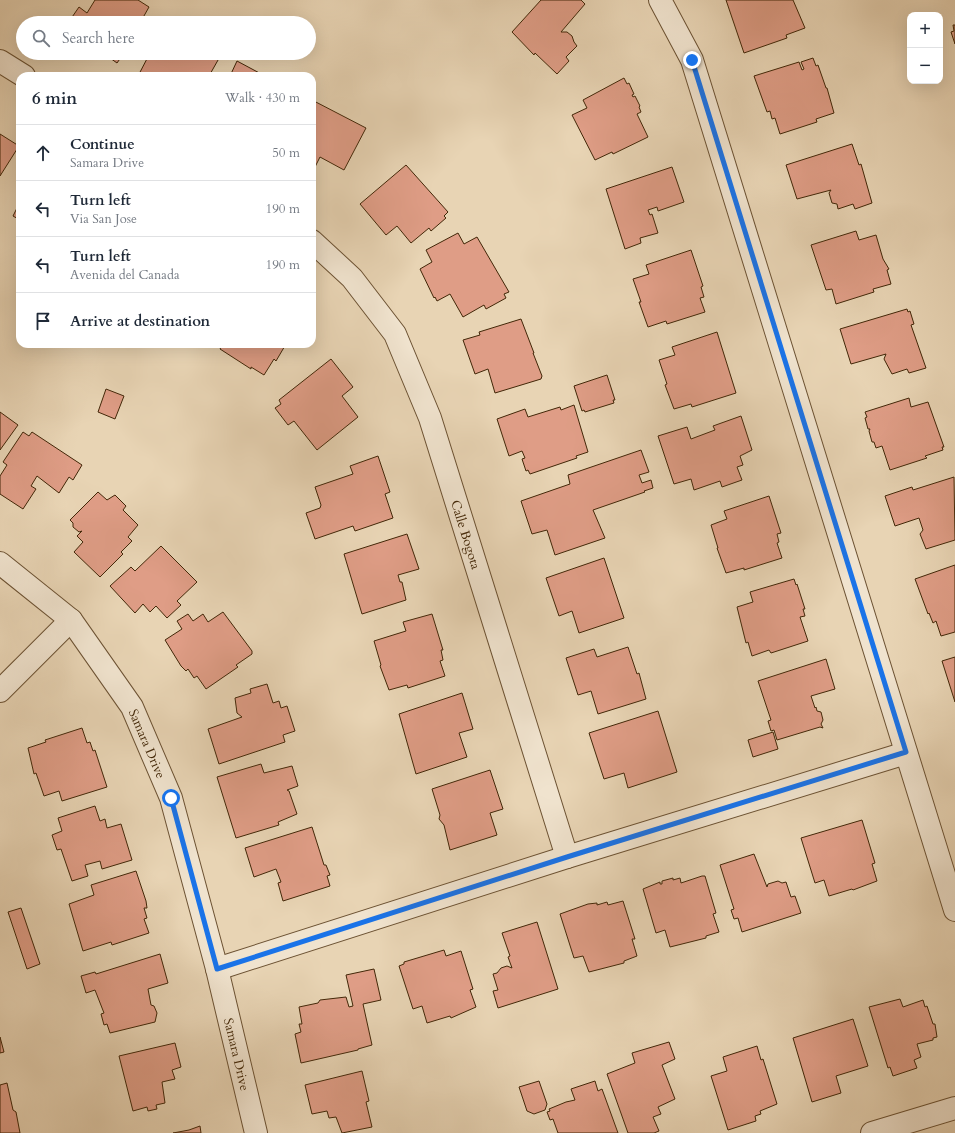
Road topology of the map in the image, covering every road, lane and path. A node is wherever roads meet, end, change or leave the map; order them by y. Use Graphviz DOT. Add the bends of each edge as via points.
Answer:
graph roads {
  1 [pos="660,0"];
  2 [pos="0,61"];
  3 [pos="18,72"];
  4 [pos="316,245"];
  5 [pos="0,563"];
  6 [pos="71,620"];
  7 [pos="0,691"];
  8 [pos="906,752"];
  9 [pos="567,857"];
  10 [pos="955,910"];
  11 [pos="217,969"];
  12 [pos="955,1108"];
  13 [pos="256,1133"];
  14 [pos="872,1133"];
  1 -- 8 [label="street" via="692,60"];
  2 -- 3 [label="street"];
  4 -- 9 [label="street, Calle Bogota" via="352,278 395,334 430,418"];
  5 -- 6 [label="street, Samara Drive"];
  6 -- 7 [label="street"];
  6 -- 11 [label="street, Samara Drive" via="132,707 171,798"];
  8 -- 9 [label="street"];
  8 -- 10 [label="street"];
  9 -- 11 [label="street"];
  11 -- 13 [label="street, Samara Drive"];
  12 -- 14 [label="street"];
}
